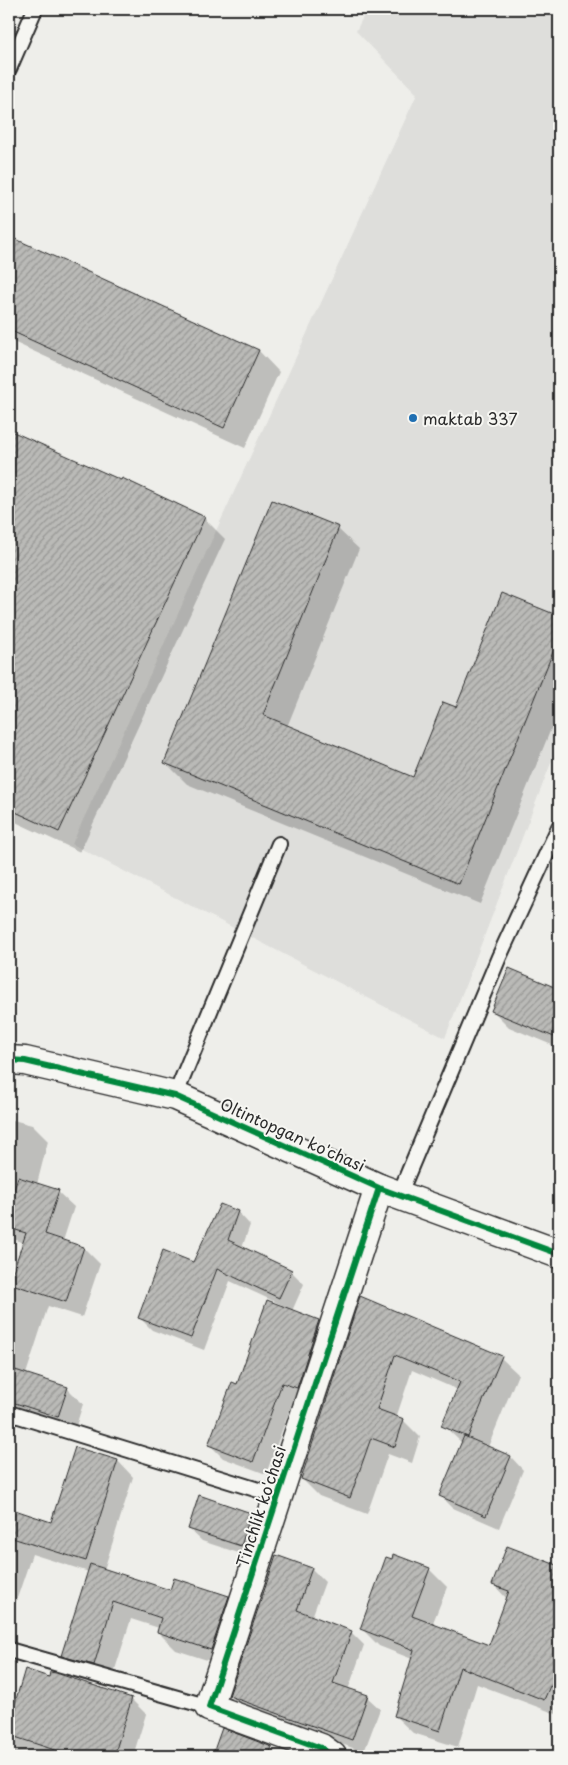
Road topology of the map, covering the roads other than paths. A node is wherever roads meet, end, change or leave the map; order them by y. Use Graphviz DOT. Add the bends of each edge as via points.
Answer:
graph roads {
  1 [pos="35,9"];
  2 [pos="9,68"];
  3 [pos="559,827"];
  4 [pos="279,844"];
  5 [pos="9,1060"];
  6 [pos="175,1096"];
  7 [pos="389,1192"];
  8 [pos="559,1254"];
  9 [pos="9,1414"];
  10 [pos="278,1496"];
  11 [pos="9,1650"];
  12 [pos="209,1706"];
  13 [pos="332,1756"];
  1 -- 2 [label="lane"];
  3 -- 7 [label="lane"];
  4 -- 6 [label="lane"];
  5 -- 6 [label="street, Oltintopgan ko'chasi"];
  6 -- 7 [label="street, Oltintopgan ko'chasi"];
  7 -- 8 [label="street, Oltintopgan ko'chasi"];
  7 -- 10 [label="street, Tinchlik ko'chasi"];
  9 -- 10 [label="lane"];
  10 -- 12 [label="street, Tinchlik ko'chasi"];
  11 -- 12 [label="lane"];
  12 -- 13 [label="street" via="321,1748"];
}
